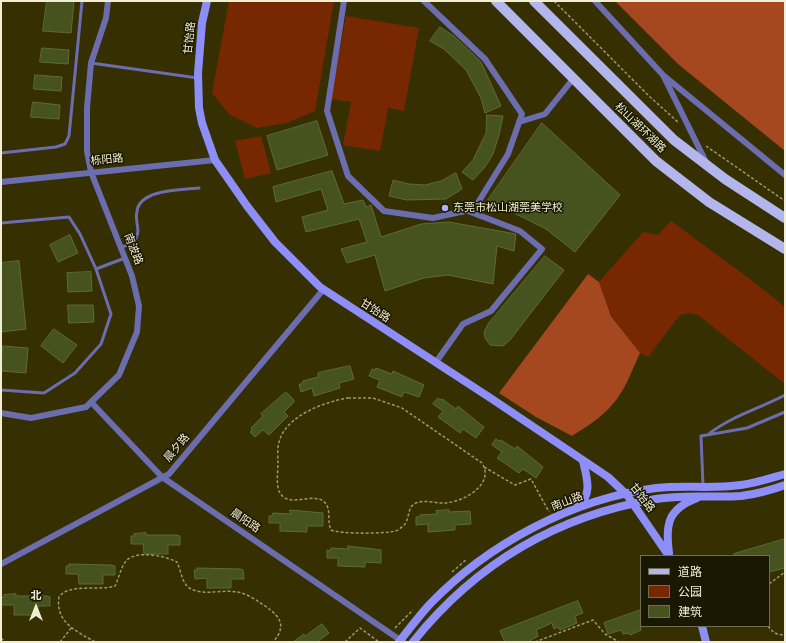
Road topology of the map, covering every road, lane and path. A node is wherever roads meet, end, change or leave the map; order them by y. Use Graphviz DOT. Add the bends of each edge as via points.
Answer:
graph roads {
  1 [pos="82,1"];
  2 [pos="108,1"];
  3 [pos="207,1"];
  4 [pos="344,1"];
  5 [pos="424,1"];
  6 [pos="496,1"];
  7 [pos="534,1"];
  8 [pos="554,1"];
  9 [pos="594,1"];
  10 [pos="91,63"];
  11 [pos="663,75"];
  12 [pos="198,78"];
  13 [pos="573,79"];
  14 [pos="519,122"];
  15 [pos="683,126"];
  16 [pos="694,136"];
  17 [pos="1,153"];
  18 [pos="215,160"];
  19 [pos="709,167"];
  20 [pos="91,172"];
  21 [pos="785,175"];
  22 [pos="1,182"];
  23 [pos="200,188"];
  24 [pos="785,201"];
  25 [pos="468,211"];
  26 [pos="785,218"];
  27 [pos="1,223"];
  28 [pos="121,247"];
  29 [pos="785,249"];
  30 [pos="125,258"];
  31 [pos="96,269"];
  32 [pos="324,290"];
  33 [pos="436,362"];
  34 [pos="1,390"];
  35 [pos="785,395"];
  36 [pos="91,402"];
  37 [pos="785,412"];
  38 [pos="1,413"];
  39 [pos="709,434"];
  40 [pos="583,461"];
  41 [pos="484,467"];
  42 [pos="785,474"];
  43 [pos="162,478"];
  44 [pos="785,485"];
  45 [pos="703,486"];
  46 [pos="627,495"];
  47 [pos="700,496"];
  48 [pos="634,504"];
  49 [pos="572,510"];
  50 [pos="553,519"];
  51 [pos="668,555"];
  52 [pos="669,555"];
  53 [pos="1,564"];
  54 [pos="785,572"];
  55 [pos="770,583"];
  56 [pos="702,627"];
  57 [pos="769,627"];
  58 [pos="72,628"];
  59 [pos="785,635"];
  60 [pos="1,638"];
  61 [pos="402,641"];
  62 [pos="4,642"];
  63 [pos="60,642"];
  64 [pos="95,642"];
  65 [pos="273,642"];
  66 [pos="346,642"];
  67 [pos="379,642"];
  68 [pos="413,642"];
  69 [pos="535,642"];
  70 [pos="619,642"];
  71 [pos="706,642"];
  1 -- 17 [label="lane" via="69,136 65,144"];
  2 -- 10 [label="street, 南波路" via="106,18"];
  3 -- 12 [label="street, 甘饴路" via="199,47"];
  4 -- 25 [label="street" via="327,111 348,176 384,211 432,218"];
  5 -- 14 [label="street" via="485,59 522,114"];
  6 -- 13 [label="main road, 松山湖环湖路"];
  7 -- 19 [label="main road, 松山湖环湖路" via="674,140"];
  8 -- 15 [label="path" via="649,96"];
  9 -- 11 [label="street"];
  10 -- 12 [label="lane"];
  10 -- 20 [label="street, 南波路" via="87,108 87,151"];
  11 -- 16 [label="street"];
  11 -- 21 [label="street"];
  12 -- 18 [label="street, 甘饴路" via="202,123"];
  13 -- 14 [label="street" via="545,114"];
  13 -- 29 [label="main road, 松山湖环湖路" via="656,161 709,202"];
  14 -- 25 [label="street" via="508,154 474,209"];
  16 -- 19 [label="street"];
  16 -- 24 [label="path"];
  18 -- 20 [label="street, 栎阳路"];
  18 -- 32 [label="street, 甘饴路" via="275,242"];
  19 -- 26 [label="main road, 松山湖环湖路"];
  20 -- 22 [label="street, 栎阳路"];
  20 -- 28 [label="street, 南波路"];
  23 -- 28 [label="lane" via="150,195 140,202 136,212 138,236 134,244"];
  25 -- 33 [label="street" via="520,231 542,249 491,311 463,324"];
  27 -- 31 [label="lane" via="69,217"];
  28 -- 30 [label="street, 南波路"];
  30 -- 31 [label="lane"];
  30 -- 36 [label="street, 南波路" via="139,306 137,332 119,375"];
  31 -- 34 [label="lane" via="111,314 101,344 75,374 44,393"];
  32 -- 33 [label="street, 甘饴路"];
  32 -- 43 [label="street, 晨夕路" via="169,474"];
  33 -- 40 [label="street, 甘饴路"];
  35 -- 39 [label="lane" via="721,425"];
  36 -- 38 [label="street, 南波路" via="86,407 31,418"];
  36 -- 43 [label="street, 晨阳路"];
  37 -- 39 [label="lane" via="747,428"];
  39 -- 45 [label="lane" via="701,436"];
  40 -- 46 [label="street, 甘饴路"];
  40 -- 49 [label="street" via="588,489 584,502"];
  41 -- 41 [label="path" via="486,477 480,487 461,499 446,503 415,504 411,507 406,523 396,531 335,532 330,527 325,502 318,498 293,500 284,497 279,491 277,480 279,441 284,431 316,407 348,398 374,398 402,408 482,462"];
  41 -- 50 [label="path" via="515,485 531,479"];
  42 -- 45 [label="street, 南山路" via="740,485"];
  43 -- 53 [label="street, 晨夕路"];
  43 -- 61 [label="street, 晨阳路"];
  44 -- 47 [label="street, 南山路" via="741,496"];
  45 -- 46 [label="street, 南山路" via="655,488"];
  46 -- 48 [label="street, 甘饴路"];
  46 -- 49 [label="street, 南山路"];
  47 -- 48 [label="street, 南山路" via="656,499"];
  47 -- 52 [label="street" via="675,510 668,524"];
  48 -- 51 [label="street, 甘饴路"];
  48 -- 68 [label="street, 南山路" via="581,518 515,550 490,566 461,590"];
  49 -- 50 [label="street, 南山路"];
  50 -- 61 [label="street, 南山路" via="484,557 430,605"];
  54 -- 55 [label="path"];
  56 -- 71 [label="street"];
  57 -- 59 [label="path" via="778,635"];
  58 -- 63 [label="path"];
  58 -- 64 [label="path"];
  58 -- 65 [label="path" via="58,611 59,597 62,593 68,589 115,586 126,561 132,557 155,556 177,562 185,584 190,589 241,593 271,610 278,616 281,629"];
  60 -- 62 [label="path"];
  66 -- 67 [label="path" via="360,628"];
  69 -- 70 [label="path" via="593,620 605,634"];
}
